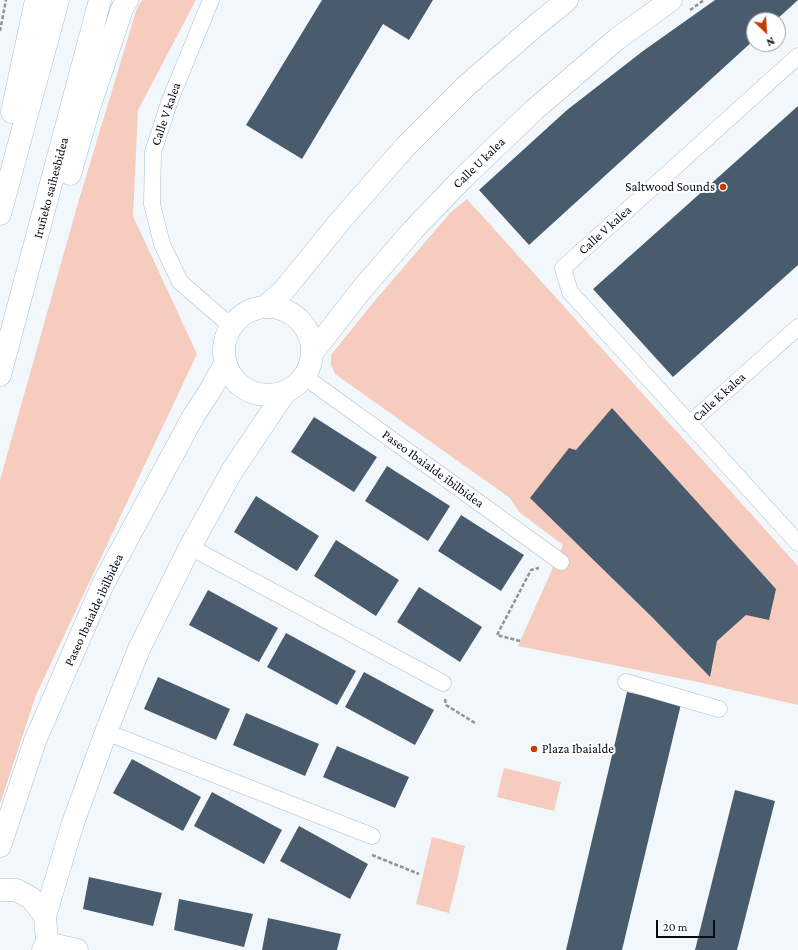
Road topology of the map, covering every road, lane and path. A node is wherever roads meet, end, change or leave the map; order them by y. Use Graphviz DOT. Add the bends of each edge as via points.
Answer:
graph roads {
  1 [pos="6,0"];
  2 [pos="36,0"];
  3 [pos="58,0"];
  4 [pos="100,0"];
  5 [pos="127,0"];
  6 [pos="211,0"];
  7 [pos="567,0"];
  8 [pos="671,0"];
  9 [pos="0,31"];
  10 [pos="798,56"];
  11 [pos="0,158"];
  12 [pos="0,214"];
  13 [pos="265,307"];
  14 [pos="231,326"];
  15 [pos="798,327"];
  16 [pos="7,350"];
  17 [pos="313,352"];
  18 [pos="225,364"];
  19 [pos="0,375"];
  20 [pos="305,377"];
  21 [pos="285,392"];
  22 [pos="690,424"];
  23 [pos="798,543"];
  24 [pos="190,547"];
  25 [pos="561,562"];
  26 [pos="626,682"];
  27 [pos="443,683"];
  28 [pos="719,708"];
  29 [pos="475,723"];
  30 [pos="106,732"];
  31 [pos="372,836"];
  32 [pos="0,846"];
  33 [pos="419,874"];
  34 [pos="0,890"];
  35 [pos="45,916"];
  36 [pos="45,946"];
  37 [pos="77,950"];
  1 -- 9 [label="path"];
  2 -- 11 [label="main road" via="16,98"];
  3 -- 12 [label="main road"];
  4 -- 16 [label="main road, Iruñeko saihesbidea"];
  5 -- 16 [label="main road" via="89,108 51,241"];
  6 -- 14 [label="street, Calle V kalea" via="170,100 153,152 152,204 162,244 180,282"];
  7 -- 13 [label="main road" via="466,86 406,146 284,290"];
  8 -- 17 [label="main road, Calle U kalea" via="611,44 534,110 462,179 413,230"];
  10 -- 22 [label="street, Calle V kalea" via="563,268 570,292"];
  13 -- 14 [label="main road" via="248,312"];
  13 -- 17 [label="main road" via="287,311 306,327"];
  14 -- 18 [label="main road" via="224,348"];
  15 -- 22 [label="street, Calle K kalea"];
  16 -- 19 [label="main road, Iruñeko saihesbidea"];
  17 -- 20 [label="main road"];
  18 -- 21 [label="main road" via="232,377 246,390 264,396"];
  18 -- 32 [label="main road, Paseo Ibaialde ibilbidea" via="194,415 103,584 35,741"];
  20 -- 21 [label="main road"];
  20 -- 25 [label="street, Paseo Ibaialde ibilbidea"];
  21 -- 24 [label="main road" via="232,471"];
  22 -- 23 [label="street, Calle K kalea"];
  24 -- 27 [label="street"];
  24 -- 30 [label="main road" via="139,649"];
  26 -- 28 [label="street"];
  27 -- 29 [label="path" via="446,705"];
  30 -- 31 [label="street"];
  30 -- 35 [label="main road" via="73,823"];
  31 -- 33 [label="path" via="370,854"];
  34 -- 35 [label="main road" via="16,890 31,898"];
  35 -- 36 [label="main road"];
  36 -- 37 [label="main road"];
}
